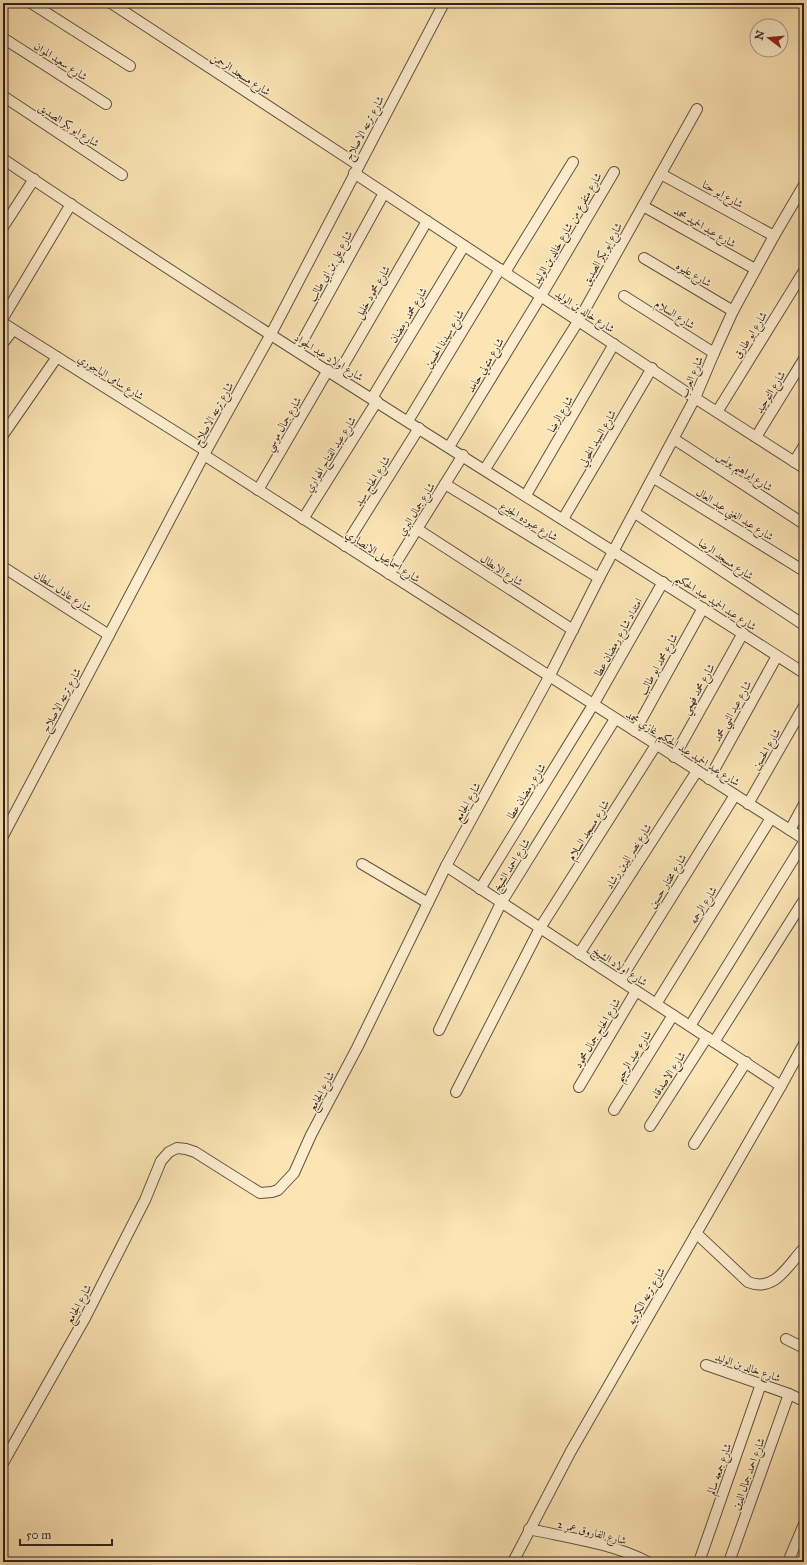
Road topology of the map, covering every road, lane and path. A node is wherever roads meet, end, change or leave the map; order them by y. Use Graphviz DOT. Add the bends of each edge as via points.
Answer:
graph roads {
  1 [pos="31,3"];
  2 [pos="111,3"];
  3 [pos="444,3"];
  4 [pos="3,38"];
  5 [pos="130,66"];
  6 [pos="3,96"];
  7 [pos="106,104"];
  8 [pos="697,109"];
  9 [pos="3,159"];
  10 [pos="573,162"];
  11 [pos="356,169"];
  12 [pos="614,172"];
  13 [pos="122,174"];
  14 [pos="661,174"];
  15 [pos="34,180"];
  16 [pos="804,185"];
  17 [pos="384,193"];
  18 [pos="71,204"];
  19 [pos="643,206"];
  20 [pos="427,221"];
  21 [pos="3,227"];
  22 [pos="774,236"];
  23 [pos="464,246"];
  24 [pos="644,258"];
  25 [pos="755,269"];
  26 [pos="503,271"];
  27 [pos="804,271"];
  28 [pos="541,296"];
  29 [pos="624,296"];
  30 [pos="733,311"];
  31 [pos="3,318"];
  32 [pos="579,320"];
  33 [pos="3,324"];
  34 [pos="13,330"];
  35 [pos="271,334"];
  36 [pos="3,343"];
  37 [pos="614,344"];
  38 [pos="297,351"];
  39 [pos="714,353"];
  40 [pos="56,357"];
  41 [pos="804,359"];
  42 [pos="652,368"];
  43 [pos="332,373"];
  44 [pos="695,398"];
  45 [pos="374,400"];
  46 [pos="717,412"];
  47 [pos="408,420"];
  48 [pos="419,428"];
  49 [pos="3,435"];
  50 [pos="756,437"];
  51 [pos="674,439"];
  52 [pos="804,446"];
  53 [pos="449,447"];
  54 [pos="205,453"];
  55 [pos="463,455"];
  56 [pos="794,462"];
  57 [pos="804,468"];
  58 [pos="485,469"];
  59 [pos="654,478"];
  60 [pos="445,484"];
  61 [pos="258,490"];
  62 [pos="526,495"];
  63 [pos="635,512"];
  64 [pos="303,519"];
  65 [pos="564,519"];
  66 [pos="804,524"];
  67 [pos="417,529"];
  68 [pos="345,546"];
  69 [pos="614,552"];
  70 [pos="3,567"];
  71 [pos="804,571"];
  72 [pos="389,574"];
  73 [pos="599,578"];
  74 [pos="663,582"];
  75 [pos="703,608"];
  76 [pos="804,625"];
  77 [pos="573,630"];
  78 [pos="743,633"];
  79 [pos="109,635"];
  80 [pos="777,656"];
  81 [pos="804,673"];
  82 [pos="549,677"];
  83 [pos="593,705"];
  84 [pos="804,706"];
  85 [pos="615,719"];
  86 [pos="635,731"];
  87 [pos="656,745"];
  88 [pos="674,757"];
  89 [pos="697,771"];
  90 [pos="709,779"];
  91 [pos="735,795"];
  92 [pos="748,804"];
  93 [pos="804,804"];
  94 [pos="771,818"];
  95 [pos="7,820"];
  96 [pos="790,830"];
  97 [pos="3,836"];
  98 [pos="804,841"];
  99 [pos="362,864"];
  100 [pos="446,866"];
  101 [pos="480,889"];
  102 [pos="804,900"];
  103 [pos="428,903"];
  104 [pos="501,903"];
  105 [pos="540,928"];
  106 [pos="579,954"];
  107 [pos="620,980"];
  108 [pos="636,991"];
  109 [pos="656,1004"];
  110 [pos="673,1015"];
  111 [pos="690,1026"];
  112 [pos="440,1030"];
  113 [pos="711,1039"];
  114 [pos="804,1044"];
  115 [pos="746,1062"];
  116 [pos="781,1086"];
  117 [pos="579,1087"];
  118 [pos="456,1092"];
  119 [pos="614,1110"];
  120 [pos="650,1126"];
  121 [pos="694,1144"];
  122 [pos="696,1233"];
  123 [pos="804,1248"];
  124 [pos="786,1339"];
  125 [pos="804,1348"];
  126 [pos="706,1365"];
  127 [pos="761,1384"];
  128 [pos="789,1394"];
  129 [pos="804,1401"];
  130 [pos="3,1463"];
  131 [pos="804,1524"];
  132 [pos="529,1529"];
  133 [pos="513,1562"];
  134 [pos="647,1562"];
  135 [pos="700,1562"];
  136 [pos="729,1562"];
  137 [pos="788,1562"];
  1 -- 5 [label="street"];
  2 -- 11 [label="street, شارع مسجد الرحمن"];
  3 -- 11 [label="street, شارع ترعه الاصلاح"];
  4 -- 7 [label="street, شارع سعيد الموان"];
  6 -- 13 [label="street, شارع ابو بكر الصديق"];
  8 -- 14 [label="street, شارع ابو بكر الصديق"];
  9 -- 15 [label="street, شارع اولاد عبد الجواد"];
  10 -- 26 [label="street, شارع سيدنا الحسين"];
  11 -- 17 [label="street, شارع خالد بن الوليد"];
  11 -- 35 [label="street, شارع ترعه الاصلاح"];
  12 -- 28 [label="street, شارع متفرع من شارع خالد بن الوليد"];
  14 -- 19 [label="street, شارع ابو بكر الصديق"];
  14 -- 22 [label="street, شارع ابو حنا"];
  15 -- 18 [label="street, شارع اولاد عبد الجواد"];
  15 -- 21 [label="street"];
  16 -- 22 [label="street, شارع العرب"];
  17 -- 20 [label="street, شارع خالد بن الوليد"];
  17 -- 38 [label="street, شارع علي بن ابي طالب"];
  18 -- 31 [label="street"];
  18 -- 35 [label="street, شارع اولاد عبد الجواد"];
  19 -- 25 [label="street, شارع عبد الحميد محمد"];
  19 -- 32 [label="street, شارع ابو بكر الصديق"];
  20 -- 23 [label="street, شارع خالد بن الوليد"];
  20 -- 43 [label="street, شارع محمود خليل"];
  22 -- 25 [label="street, شارع العرب"];
  23 -- 26 [label="street, شارع خالد بن الوليد"];
  23 -- 45 [label="street, شارع محمد رمضان"];
  24 -- 30 [label="street, شارع عليوه"];
  25 -- 30 [label="street, شارع العرب"];
  26 -- 28 [label="street, شارع خالد بن الوليد"];
  26 -- 47 [label="street, شارع سيدنا الحسين"];
  27 -- 46 [label="street, شارع ابو طارق"];
  28 -- 32 [label="street, شارع خالد بن الوليد"];
  28 -- 53 [label="street, شارع متولي حامد"];
  29 -- 39 [label="street, شارع السلام"];
  30 -- 39 [label="street, شارع العرب"];
  32 -- 37 [label="street, شارع خالد بن الوليد"];
  32 -- 58 [label="street, شارع ابو بكر الصديق"];
  33 -- 34 [label="street, شارع سامى الباجوري"];
  34 -- 36 [label="street"];
  34 -- 40 [label="street, شارع سامى الباجوري"];
  35 -- 38 [label="street, شارع اولاد عبد الجواد"];
  35 -- 54 [label="street, شارع ترعه الاصلاح"];
  37 -- 42 [label="street, شارع خالد بن الوليد"];
  37 -- 62 [label="street, شارع الرضا"];
  38 -- 43 [label="street, شارع اولاد عبد الجواد"];
  39 -- 44 [label="street, شارع العرب"];
  40 -- 49 [label="street"];
  40 -- 54 [label="street, شارع سامى الباجوري"];
  41 -- 50 [label="street, شارع التوحيد"];
  42 -- 44 [label="street, شارع خالد بن الوليد"];
  42 -- 65 [label="street, شارع السيد الخولي"];
  43 -- 45 [label="street, شارع اولاد عبد الجواد"];
  43 -- 61 [label="street, شارع جمال موسي"];
  44 -- 46 [label="street, شارع خالد بن الوليد"];
  44 -- 51 [label="street, شارع العرب"];
  45 -- 47 [label="street, شارع اولاد عبد الجواد"];
  45 -- 64 [label="street, شارع عبد الفتاح الهواري"];
  46 -- 50 [label="street, شارع خالد بن الوليد"];
  47 -- 48 [label="street, شارع اولاد عبد الجواد"];
  48 -- 53 [label="street, شارع اولاد عبد الجواد"];
  48 -- 68 [label="street, شارع الحاج سيد"];
  50 -- 56 [label="street, شارع خالد بن الوليد"];
  51 -- 59 [label="street, شارع العرب"];
  51 -- 66 [label="street, شارع ابراهيم يونس"];
  52 -- 56 [label="street"];
  53 -- 55 [label="street, شارع اولاد عبد الجواد"];
  54 -- 61 [label="street, شارع اسماعيل الانصاري"];
  54 -- 79 [label="street, شارع ترعه الاصلاح"];
  55 -- 58 [label="street, شارع اولاد عبد الجواد"];
  55 -- 60 [label="street, شارع جمال البري"];
  56 -- 57 [label="street, شارع خالد بن الوليد"];
  58 -- 62 [label="street, شارع اولاد عبد الجواد"];
  59 -- 63 [label="street, شارع العرب"];
  59 -- 71 [label="street, شارع عبد الغني عبد العال"];
  60 -- 67 [label="street, شارع جمال البري"];
  60 -- 73 [label="street, شارع عبوده الجدع"];
  61 -- 64 [label="street, شارع اسماعيل الانصاري"];
  62 -- 65 [label="street, شارع اولاد عبد الجواد"];
  63 -- 69 [label="street, شارع العرب"];
  63 -- 76 [label="street, شارع مسجد الرضا"];
  64 -- 68 [label="street, شارع اسماعيل الانصاري"];
  65 -- 69 [label="street, شارع اولاد عبد الجواد"];
  67 -- 72 [label="street, شارع جمال البري"];
  67 -- 77 [label="street, شارع الابطال"];
  68 -- 72 [label="street, شارع اسماعيل الانصاري"];
  69 -- 73 [label="street, شارع العرب"];
  69 -- 74 [label="street, شارع عبد الحميد عبد الحكيم"];
  70 -- 79 [label="street, شارع عادل سلطان"];
  72 -- 82 [label="street, شارع اسماعيل الانصاري"];
  73 -- 77 [label="street, شارع الجامع"];
  74 -- 75 [label="street, شارع عبد الحميد عبد الحكيم"];
  74 -- 83 [label="street, امتداد شارع رمضان عطا"];
  75 -- 78 [label="street, شارع عبد الحميد عبد الحكيم"];
  75 -- 86 [label="street, شارع محمد ابو طالب"];
  77 -- 82 [label="street, شارع الجامع"];
  78 -- 80 [label="street, شارع عبد الحميد عبد الحكيم"];
  78 -- 88 [label="street, شارع محمد فهمي"];
  79 -- 95 [label="street, شارع ترعه الاصلاح"];
  80 -- 81 [label="street, شارع عبد الحميد عبد الحكيم"];
  80 -- 90 [label="street, شارع عبد النبي محمد"];
  82 -- 83 [label="street, شارع عبد الحميد عبد الحكيم غازي محمد"];
  82 -- 100 [label="street, شارع الجامع"];
  83 -- 85 [label="street, شارع عبد الحميد عبد الحكيم غازي محمد"];
  83 -- 101 [label="street, شارع رمضان عطا"];
  84 -- 92 [label="street, شارع الحسين"];
  85 -- 86 [label="street, شارع عبد الحميد عبد الحكيم غازي محمد"];
  85 -- 104 [label="street, شارع احمد الشيخ"];
  86 -- 87 [label="street, شارع عبد الحميد عبد الحكيم غازي محمد"];
  87 -- 88 [label="street, شارع عبد الحميد عبد الحكيم غازي محمد"];
  87 -- 105 [label="street, شارع مسجد السلام"];
  88 -- 89 [label="street, شارع عبد الحميد عبد الحكيم غازي محمد"];
  89 -- 90 [label="street, شارع عبد الحميد عبد الحكيم غازي محمد"];
  89 -- 106 [label="street, شارع نصر الدين رشاد"];
  90 -- 91 [label="street, شارع عبد الحميد عبد الحكيم غازي محمد"];
  91 -- 92 [label="street, شارع عبد الحميد عبد الحكيم غازي محمد"];
  91 -- 107 [label="street, شارع مختار حسين"];
  92 -- 94 [label="street, شارع عبد الحميد عبد الحكيم غازي محمد"];
  93 -- 96 [label="street"];
  94 -- 96 [label="street, شارع عبد الحميد عبد الحكيم غازي محمد"];
  94 -- 109 [label="street, شارع الرحمه"];
  95 -- 97 [label="street, شارع ترعه الاصلاح"];
  96 -- 98 [label="street, شارع عبد الحميد عبد الحكيم غازي محمد"];
  98 -- 111 [label="street"];
  99 -- 103 [label="street"];
  100 -- 101 [label="street, شارع اولاد الشيخ"];
  100 -- 103 [label="street, شارع الجامع"];
  101 -- 104 [label="street, شارع اولاد الشيخ"];
  102 -- 113 [label="street, شارع الاصدقاء"];
  103 -- 130 [label="street, شارع الجامع" via="294,1173 278,1190 256,1191 203,1156 186,1149 177,1148 161,1161 145,1200 85,1318"];
  104 -- 105 [label="street, شارع اولاد الشيخ"];
  104 -- 112 [label="street, شارع احمد الشيخ"];
  105 -- 106 [label="street, شارع اولاد الشيخ"];
  105 -- 118 [label="street, شارع مسجد السلام"];
  106 -- 107 [label="street, شارع اولاد الشيخ"];
  107 -- 108 [label="street, شارع اولاد الشيخ"];
  108 -- 109 [label="street, شارع اولاد الشيخ"];
  108 -- 117 [label="street, شارع الحاج جمال محمود"];
  109 -- 110 [label="street, شارع اولاد الشيخ"];
  110 -- 111 [label="street, شارع اولاد الشيخ"];
  110 -- 119 [label="street, شارع عبد الرحيم"];
  111 -- 113 [label="street, شارع اولاد الشيخ"];
  113 -- 115 [label="street, شارع اولاد الشيخ"];
  113 -- 120 [label="street, شارع الاصدقاء"];
  114 -- 116 [label="street, شارع ترعه الكرديه"];
  115 -- 116 [label="street, شارع اولاد الشيخ"];
  115 -- 121 [label="street"];
  116 -- 122 [label="street, شارع ترعه الكرديه"];
  122 -- 123 [label="street" via="748,1282 755,1285 763,1286 776,1279"];
  122 -- 132 [label="street, شارع ترعه الكرديه"];
  124 -- 125 [label="street"];
  126 -- 127 [label="street, شارع خالد بن الوليد"];
  127 -- 128 [label="street, شارع خالد بن الوليد"];
  127 -- 135 [label="street, شارع جمعه سالم"];
  128 -- 129 [label="street, شارع خالد بن الوليد"];
  128 -- 136 [label="street, شارع احمد جمال الدين"];
  131 -- 137 [label="street"];
  132 -- 133 [label="street, شارع ترعه الكرديه"];
  132 -- 134 [label="street, شارع الفاروق عمر 2" via="624,1551"];
}
